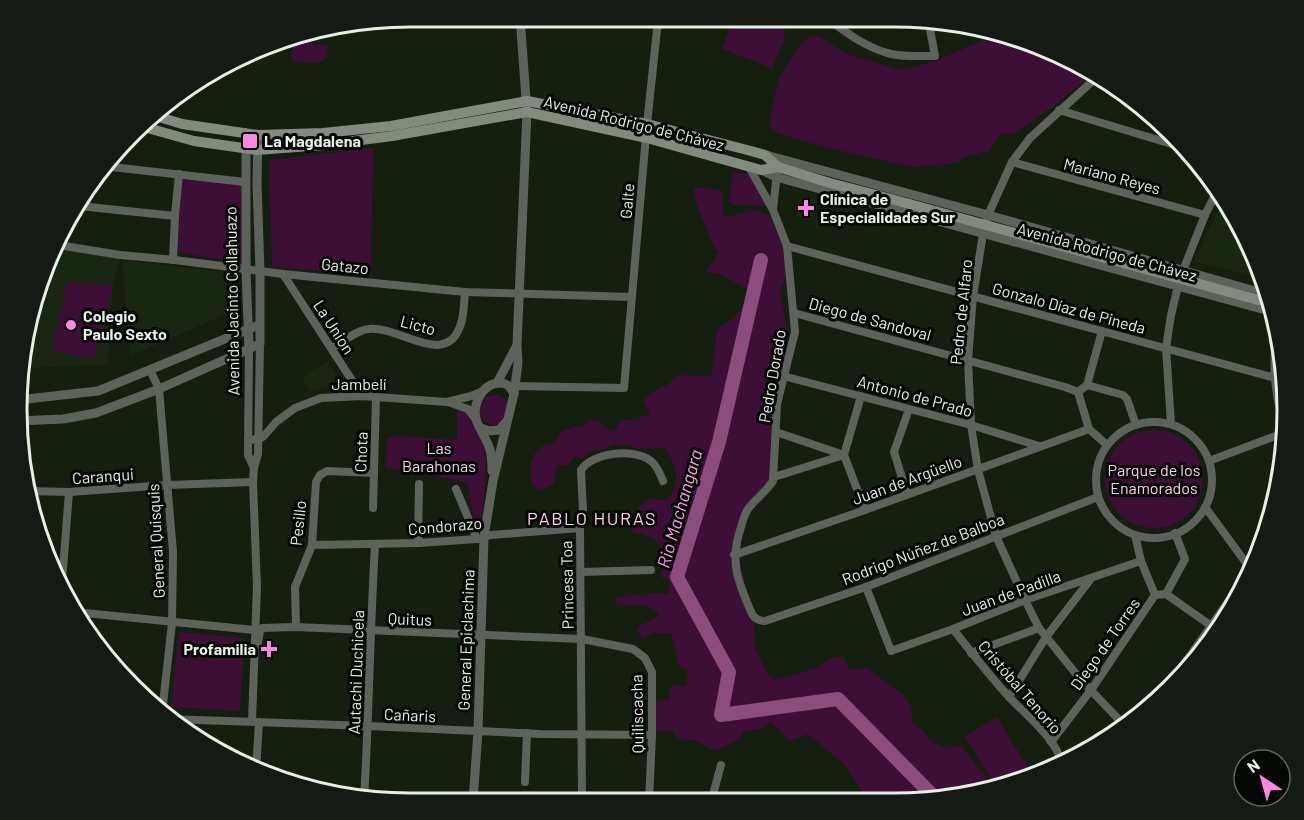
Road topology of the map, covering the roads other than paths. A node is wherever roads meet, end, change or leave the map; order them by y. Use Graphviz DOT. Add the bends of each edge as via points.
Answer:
graph roads {
  1 [pos="521,27"];
  2 [pos="658,27"];
  3 [pos="838,27"];
  4 [pos="930,29"];
  5 [pos="1092,82"];
  6 [pos="527,107"];
  7 [pos="1059,110"];
  8 [pos="162,118"];
  9 [pos="647,124"];
  10 [pos="212,128"];
  11 [pos="150,129"];
  12 [pos="246,134"];
  13 [pos="258,135"];
  14 [pos="646,138"];
  15 [pos="211,143"];
  16 [pos="1169,143"];
  17 [pos="245,148"];
  18 [pos="257,150"];
  19 [pos="765,155"];
  20 [pos="1012,162"];
  21 [pos="114,167"];
  22 [pos="749,167"];
  23 [pos="777,172"];
  24 [pos="179,174"];
  25 [pos="245,182"];
  26 [pos="1213,199"];
  27 [pos="86,207"];
  28 [pos="773,210"];
  29 [pos="1205,215"];
  30 [pos="175,216"];
  31 [pos="986,225"];
  32 [pos="64,246"];
  33 [pos="787,246"];
  34 [pos="173,260"];
  35 [pos="246,269"];
  36 [pos="260,271"];
  37 [pos="283,274"];
  38 [pos="1180,278"];
  39 [pos="465,292"];
  40 [pos="1259,293"];
  41 [pos="520,295"];
  42 [pos="973,296"];
  43 [pos="632,297"];
  44 [pos="1258,300"];
  45 [pos="1262,303"];
  46 [pos="1263,307"];
  47 [pos="794,313"];
  48 [pos="259,325"];
  49 [pos="248,330"];
  50 [pos="1102,331"];
  51 [pos="260,344"];
  52 [pos="517,345"];
  53 [pos="332,348"];
  54 [pos="1166,348"];
  55 [pos="249,349"];
  56 [pos="968,360"];
  57 [pos="1274,360"];
  58 [pos="150,370"];
  59 [pos="783,376"];
  60 [pos="1275,378"];
  61 [pos="497,383"];
  62 [pos="1087,386"];
  63 [pos="1276,386"];
  64 [pos="159,388"];
  65 [pos="483,390"];
  66 [pos="514,390"];
  67 [pos="1078,392"];
  68 [pos="362,396"];
  69 [pos="861,396"];
  70 [pos="376,397"];
  71 [pos="27,399"];
  72 [pos="447,402"];
  73 [pos="909,409"];
  74 [pos="507,420"];
  75 [pos="27,421"];
  76 [pos="479,424"];
  77 [pos="1136,424"];
  78 [pos="1171,424"];
  79 [pos="971,425"];
  80 [pos="1089,429"];
  81 [pos="776,432"];
  82 [pos="1276,436"];
  83 [pos="259,439"];
  84 [pos="248,440"];
  85 [pos="1107,445"];
  86 [pos="1039,446"];
  87 [pos="844,455"];
  88 [pos="1209,461"];
  89 [pos="254,468"];
  90 [pos="978,470"];
  91 [pos="374,473"];
  92 [pos="774,477"];
  93 [pos="494,481"];
  94 [pos="663,481"];
  95 [pos="253,482"];
  96 [pos="420,484"];
  97 [pos="167,485"];
  98 [pos="456,489"];
  99 [pos="36,491"];
  100 [pos="69,492"];
  101 [pos="907,494"];
  102 [pos="1098,497"];
  103 [pos="1204,507"];
  104 [pos="373,508"];
  105 [pos="866,510"];
  106 [pos="580,528"];
  107 [pos="1175,533"];
  108 [pos="1135,535"];
  109 [pos="996,536"];
  110 [pos="481,538"];
  111 [pos="418,543"];
  112 [pos="312,545"];
  113 [pos="375,545"];
  114 [pos="734,555"];
  115 [pos="1142,561"];
  116 [pos="1246,561"];
  117 [pos="651,570"];
  118 [pos="63,572"];
  119 [pos="581,572"];
  120 [pos="1091,579"];
  121 [pos="866,586"];
  122 [pos="1166,594"];
  123 [pos="1155,595"];
  124 [pos="1024,600"];
  125 [pos="86,613"];
  126 [pos="1217,616"];
  127 [pos="172,623"];
  128 [pos="1210,625"];
  129 [pos="296,627"];
  130 [pos="1039,627"];
  131 [pos="953,629"];
  132 [pos="254,630"];
  133 [pos="370,631"];
  134 [pos="481,635"];
  135 [pos="1046,637"];
  136 [pos="582,639"];
  137 [pos="1196,645"];
  138 [pos="254,650"];
  139 [pos="971,653"];
  140 [pos="1091,690"];
  141 [pos="1009,697"];
  142 [pos="163,703"];
  143 [pos="184,719"];
  144 [pos="1119,720"];
  145 [pos="255,722"];
  146 [pos="368,726"];
  147 [pos="478,731"];
  148 [pos="527,733"];
  149 [pos="652,735"];
  150 [pos="582,736"];
  151 [pos="1051,742"];
  152 [pos="1059,756"];
  153 [pos="255,760"];
  154 [pos="721,765"];
  155 [pos="525,782"];
  156 [pos="365,790"];
  157 [pos="474,793"];
  158 [pos="582,793"];
  159 [pos="649,793"];
  160 [pos="713,793"];
  1 -- 6 [label="street"];
  2 -- 9 [label="street, Galte"];
  3 -- 4 [label="street" via="867,45 893,54 934,56"];
  5 -- 7 [label="street, Pedro de Alfaro"];
  6 -- 9 [label="main road, Avenida Rodrigo de Chávez"];
  6 -- 13 [label="main road, Avenida Rodrigo de Chávez" via="391,126"];
  6 -- 14 [label="main road, Avenida Rodrigo de Chávez"];
  6 -- 18 [label="main road, Avenida Rodrigo de Chávez" via="381,137"];
  6 -- 41 [label="street"];
  7 -- 16 [label="street"];
  7 -- 20 [label="street, Pedro de Alfaro"];
  8 -- 10 [label="main road, Avenida Rodrigo de Chávez"];
  9 -- 14 [label="street, Galte"];
  9 -- 19 [label="main road, Avenida Rodrigo de Chávez"];
  10 -- 12 [label="main road, Avenida Rodrigo de Chávez"];
  10 -- 15 [label="main road"];
  11 -- 15 [label="main road, Avenida Rodrigo de Chávez"];
  12 -- 13 [label="main road, Avenida Rodrigo de Chávez"];
  12 -- 17 [label="street, Avenida Jacinto Collahuazo"];
  13 -- 18 [label="street, Avenida Jacinto Collahuazo"];
  14 -- 22 [label="main road, Avenida Rodrigo de Chávez"];
  14 -- 43 [label="street, Galte"];
  15 -- 17 [label="main road, Avenida Rodrigo de Chávez"];
  17 -- 18 [label="main road, Avenida Rodrigo de Chávez"];
  17 -- 25 [label="street, Avenida Jacinto Collahuazo"];
  18 -- 36 [label="street, Avenida Jacinto Collahuazo"];
  19 -- 23 [label="main road, Avenida Rodrigo de Chávez"];
  19 -- 31 [label="street, Avenida Rodrigo de Chávez"];
  20 -- 29 [label="street, Mariano Reyes"];
  20 -- 31 [label="street, Pedro de Alfaro"];
  21 -- 24 [label="street"];
  22 -- 23 [label="main road, Avenida Rodrigo de Chávez"];
  22 -- 28 [label="street, Pedro Dorado"];
  23 -- 28 [label="street, Pedro Dorado"];
  23 -- 31 [label="main road, Avenida Rodrigo de Chávez"];
  24 -- 25 [label="street"];
  24 -- 30 [label="street"];
  25 -- 35 [label="street, Avenida Jacinto Collahuazo"];
  26 -- 29 [label="street"];
  27 -- 30 [label="street"];
  28 -- 33 [label="street, Pedro Dorado"];
  29 -- 38 [label="street"];
  30 -- 34 [label="street"];
  31 -- 38 [label="main road, Avenida Rodrigo de Chávez"];
  31 -- 42 [label="street, Pedro de Alfaro"];
  32 -- 34 [label="street, Gatazo"];
  33 -- 42 [label="street, Gonzalo Díaz de Pineda"];
  33 -- 47 [label="street, Pedro Dorado"];
  34 -- 35 [label="street, Gatazo"];
  35 -- 36 [label="street, Gatazo"];
  35 -- 49 [label="street, Avenida Jacinto Collahuazo"];
  36 -- 37 [label="street, Gatazo"];
  36 -- 48 [label="street, Avenida Jacinto Collahuazo"];
  37 -- 39 [label="street, Gatazo"];
  37 -- 53 [label="street, La Union"];
  38 -- 40 [label="street, Avenida Rodrigo de Chávez"];
  38 -- 44 [label="main road, Avenida Rodrigo de Chávez"];
  38 -- 46 [label="street, Avenida Rodrigo de Chávez"];
  38 -- 54 [label="street"];
  39 -- 41 [label="street, Gatazo"];
  39 -- 53 [label="street, Licto" via="458,332 442,345 367,329"];
  41 -- 43 [label="street, Gatazo"];
  41 -- 52 [label="street"];
  42 -- 50 [label="street, Gonzalo Díaz de Pineda"];
  42 -- 56 [label="street, Pedro de Alfaro"];
  43 -- 66 [label="street, Galte" via="624,388"];
  44 -- 45 [label="main road, Avenida Rodrigo de Chávez"];
  47 -- 56 [label="street, Diego de Sandoval"];
  47 -- 59 [label="street, Pedro Dorado" via="795,332"];
  48 -- 49 [label="street"];
  48 -- 51 [label="street, Avenida Jacinto Collahuazo"];
  49 -- 55 [label="street, Avenida Jacinto Collahuazo"];
  49 -- 58 [label="street"];
  50 -- 54 [label="street, Gonzalo Díaz de Pineda"];
  50 -- 62 [label="street"];
  51 -- 55 [label="street"];
  51 -- 83 [label="street, Avenida Jacinto Collahuazo"];
  52 -- 61 [label="street"];
  52 -- 66 [label="street"];
  53 -- 68 [label="street, La Union"];
  54 -- 60 [label="street, Gonzalo Díaz de Pineda"];
  54 -- 78 [label="street"];
  55 -- 64 [label="street"];
  55 -- 84 [label="street, Avenida Jacinto Collahuazo"];
  56 -- 67 [label="street, Diego de Sandoval"];
  56 -- 79 [label="street, Pedro de Alfaro"];
  57 -- 60 [label="street"];
  58 -- 64 [label="street, General Quisquis"];
  58 -- 71 [label="street" via="98,391"];
  59 -- 69 [label="street, Antonio de Prado"];
  59 -- 81 [label="street, Pedro Dorado"];
  60 -- 63 [label="street"];
  61 -- 65 [label="street"];
  61 -- 66 [label="street" via="504,382"];
  62 -- 67 [label="street"];
  62 -- 77 [label="street" via="1125,397"];
  64 -- 75 [label="street" via="96,413"];
  64 -- 97 [label="street, General Quisquis"];
  65 -- 72 [label="street, Jambelí"];
  65 -- 76 [label="street" via="476,412"];
  66 -- 74 [label="street"];
  67 -- 80 [label="street"];
  68 -- 70 [label="street, Jambelí"];
  68 -- 83 [label="street, Jambelí" via="321,398 295,408"];
  69 -- 73 [label="street, Antonio de Prado"];
  69 -- 87 [label="street"];
  70 -- 72 [label="street, Jambelí"];
  70 -- 91 [label="street, Chota"];
  72 -- 76 [label="street, Jambelí" via="468,409"];
  73 -- 79 [label="street, Antonio de Prado"];
  73 -- 101 [label="street" via="894,452"];
  74 -- 76 [label="street" via="499,430 489,431"];
  74 -- 93 [label="street, General Epiclachima"];
  76 -- 93 [label="street, General Epiclachima" via="490,450"];
  77 -- 78 [label="street"];
  77 -- 85 [label="street"];
  78 -- 88 [label="street" via="1187,432"];
  79 -- 86 [label="street, Antonio de Prado"];
  79 -- 90 [label="street, Pedro de Alfaro"];
  80 -- 85 [label="street"];
  80 -- 86 [label="street, Juan de Argüello"];
  81 -- 87 [label="street"];
  81 -- 92 [label="street, Pedro Dorado"];
  82 -- 88 [label="street"];
  83 -- 84 [label="street"];
  83 -- 89 [label="street, Avenida Jacinto Collahuazo"];
  84 -- 89 [label="street, Avenida Jacinto Collahuazo" via="248,455"];
  85 -- 102 [label="street" via="1097,470"];
  86 -- 90 [label="street, Juan de Argüello"];
  87 -- 92 [label="street"];
  87 -- 105 [label="street"];
  88 -- 103 [label="street" via="1212,477"];
  89 -- 95 [label="street, Avenida Jacinto Collahuazo"];
  90 -- 101 [label="street, Juan de Argüello"];
  90 -- 109 [label="street, Pedro de Alfaro"];
  91 -- 104 [label="street, Chota"];
  91 -- 112 [label="street, Pesillo" via="327,471 320,475 316,482"];
  92 -- 114 [label="street" via="745,513"];
  93 -- 110 [label="street, General Epiclachima"];
  94 -- 106 [label="street, Princesa Toa" via="650,460 638,455 623,453 591,460 581,470 584,511"];
  95 -- 97 [label="street, Caranqui"];
  95 -- 132 [label="street, Avenida Jacinto Collahuazo" via="257,587"];
  96 -- 111 [label="street"];
  97 -- 100 [label="street, Caranqui"];
  97 -- 127 [label="street, General Quisquis" via="173,552"];
  98 -- 110 [label="street"];
  99 -- 100 [label="street, Caranqui"];
  100 -- 118 [label="street"];
  101 -- 105 [label="street, Juan de Argüello"];
  102 -- 108 [label="street" via="1106,513"];
  102 -- 109 [label="street, Rodrigo Núñez de Balboa"];
  103 -- 107 [label="street" via="1192,523"];
  103 -- 116 [label="street"];
  105 -- 114 [label="street, Juan de Argüello"];
  106 -- 110 [label="street, Condorazo"];
  106 -- 119 [label="street, Princesa Toa"];
  107 -- 108 [label="street"];
  107 -- 122 [label="street" via="1185,560"];
  108 -- 115 [label="street"];
  109 -- 121 [label="street, Rodrigo Núñez de Balboa"];
  109 -- 124 [label="street, Pedro de Alfaro"];
  110 -- 111 [label="street, Condorazo"];
  110 -- 134 [label="street, General Epiclachima"];
  111 -- 113 [label="street, Condorazo"];
  112 -- 113 [label="street, Condorazo"];
  112 -- 129 [label="street, Pesillo" via="295,587"];
  113 -- 133 [label="street, Autachi Duchicela"];
  114 -- 121 [label="street, Rodrigo Núñez de Balboa" via="739,586 756,619 765,621"];
  115 -- 120 [label="street, Juan de Padilla"];
  115 -- 123 [label="street"];
  117 -- 119 [label="street"];
  119 -- 136 [label="street, Princesa Toa"];
  120 -- 124 [label="street, Juan de Padilla"];
  120 -- 135 [label="street"];
  121 -- 131 [label="street, Juan de Padilla" via="891,651"];
  122 -- 123 [label="street, Diego de Torres"];
  122 -- 128 [label="street"];
  123 -- 140 [label="street, Diego de Torres"];
  124 -- 130 [label="street, Pedro de Alfaro"];
  124 -- 131 [label="street, Juan de Padilla"];
  125 -- 127 [label="street"];
  126 -- 128 [label="street"];
  127 -- 132 [label="street"];
  127 -- 142 [label="street, General Quisquis"];
  128 -- 137 [label="street"];
  129 -- 133 [label="street, Quitus"];
  129 -- 138 [label="street, Quitus" via="262,628"];
  130 -- 135 [label="street, Pedro de Alfaro"];
  130 -- 139 [label="street"];
  131 -- 139 [label="street, Cristóbal Tenorio"];
  132 -- 138 [label="street, Avenida Jacinto Collahuazo"];
  133 -- 134 [label="street, Quitus"];
  133 -- 146 [label="street, Autachi Duchicela"];
  134 -- 136 [label="street, Quitus"];
  134 -- 147 [label="street, General Epiclachima"];
  135 -- 140 [label="street, Pedro de Alfaro"];
  135 -- 141 [label="street"];
  136 -- 149 [label="street, Quiliscacha" via="633,649 645,658 652,672"];
  136 -- 150 [label="street, Princesa Toa"];
  138 -- 145 [label="street, Avenida Jacinto Collahuazo"];
  139 -- 141 [label="street, Cristóbal Tenorio"];
  140 -- 144 [label="street, Pedro de Alfaro"];
  140 -- 151 [label="street, Diego de Torres"];
  141 -- 151 [label="street, Cristóbal Tenorio"];
  143 -- 145 [label="street, Cañaris"];
  145 -- 146 [label="street, Cañaris"];
  145 -- 153 [label="street, Avenida Jacinto Collahuazo"];
  146 -- 147 [label="street, Cañaris"];
  146 -- 156 [label="street, Autachi Duchicela"];
  147 -- 148 [label="street, Cañaris"];
  147 -- 157 [label="street, General Epiclachima"];
  148 -- 150 [label="street, Cañaris"];
  148 -- 155 [label="street"];
  149 -- 150 [label="street, Cañaris"];
  149 -- 159 [label="street, Quiliscacha"];
  150 -- 158 [label="street, Princesa Toa"];
  151 -- 152 [label="street, Cristóbal Tenorio"];
  154 -- 160 [label="street"];
}
